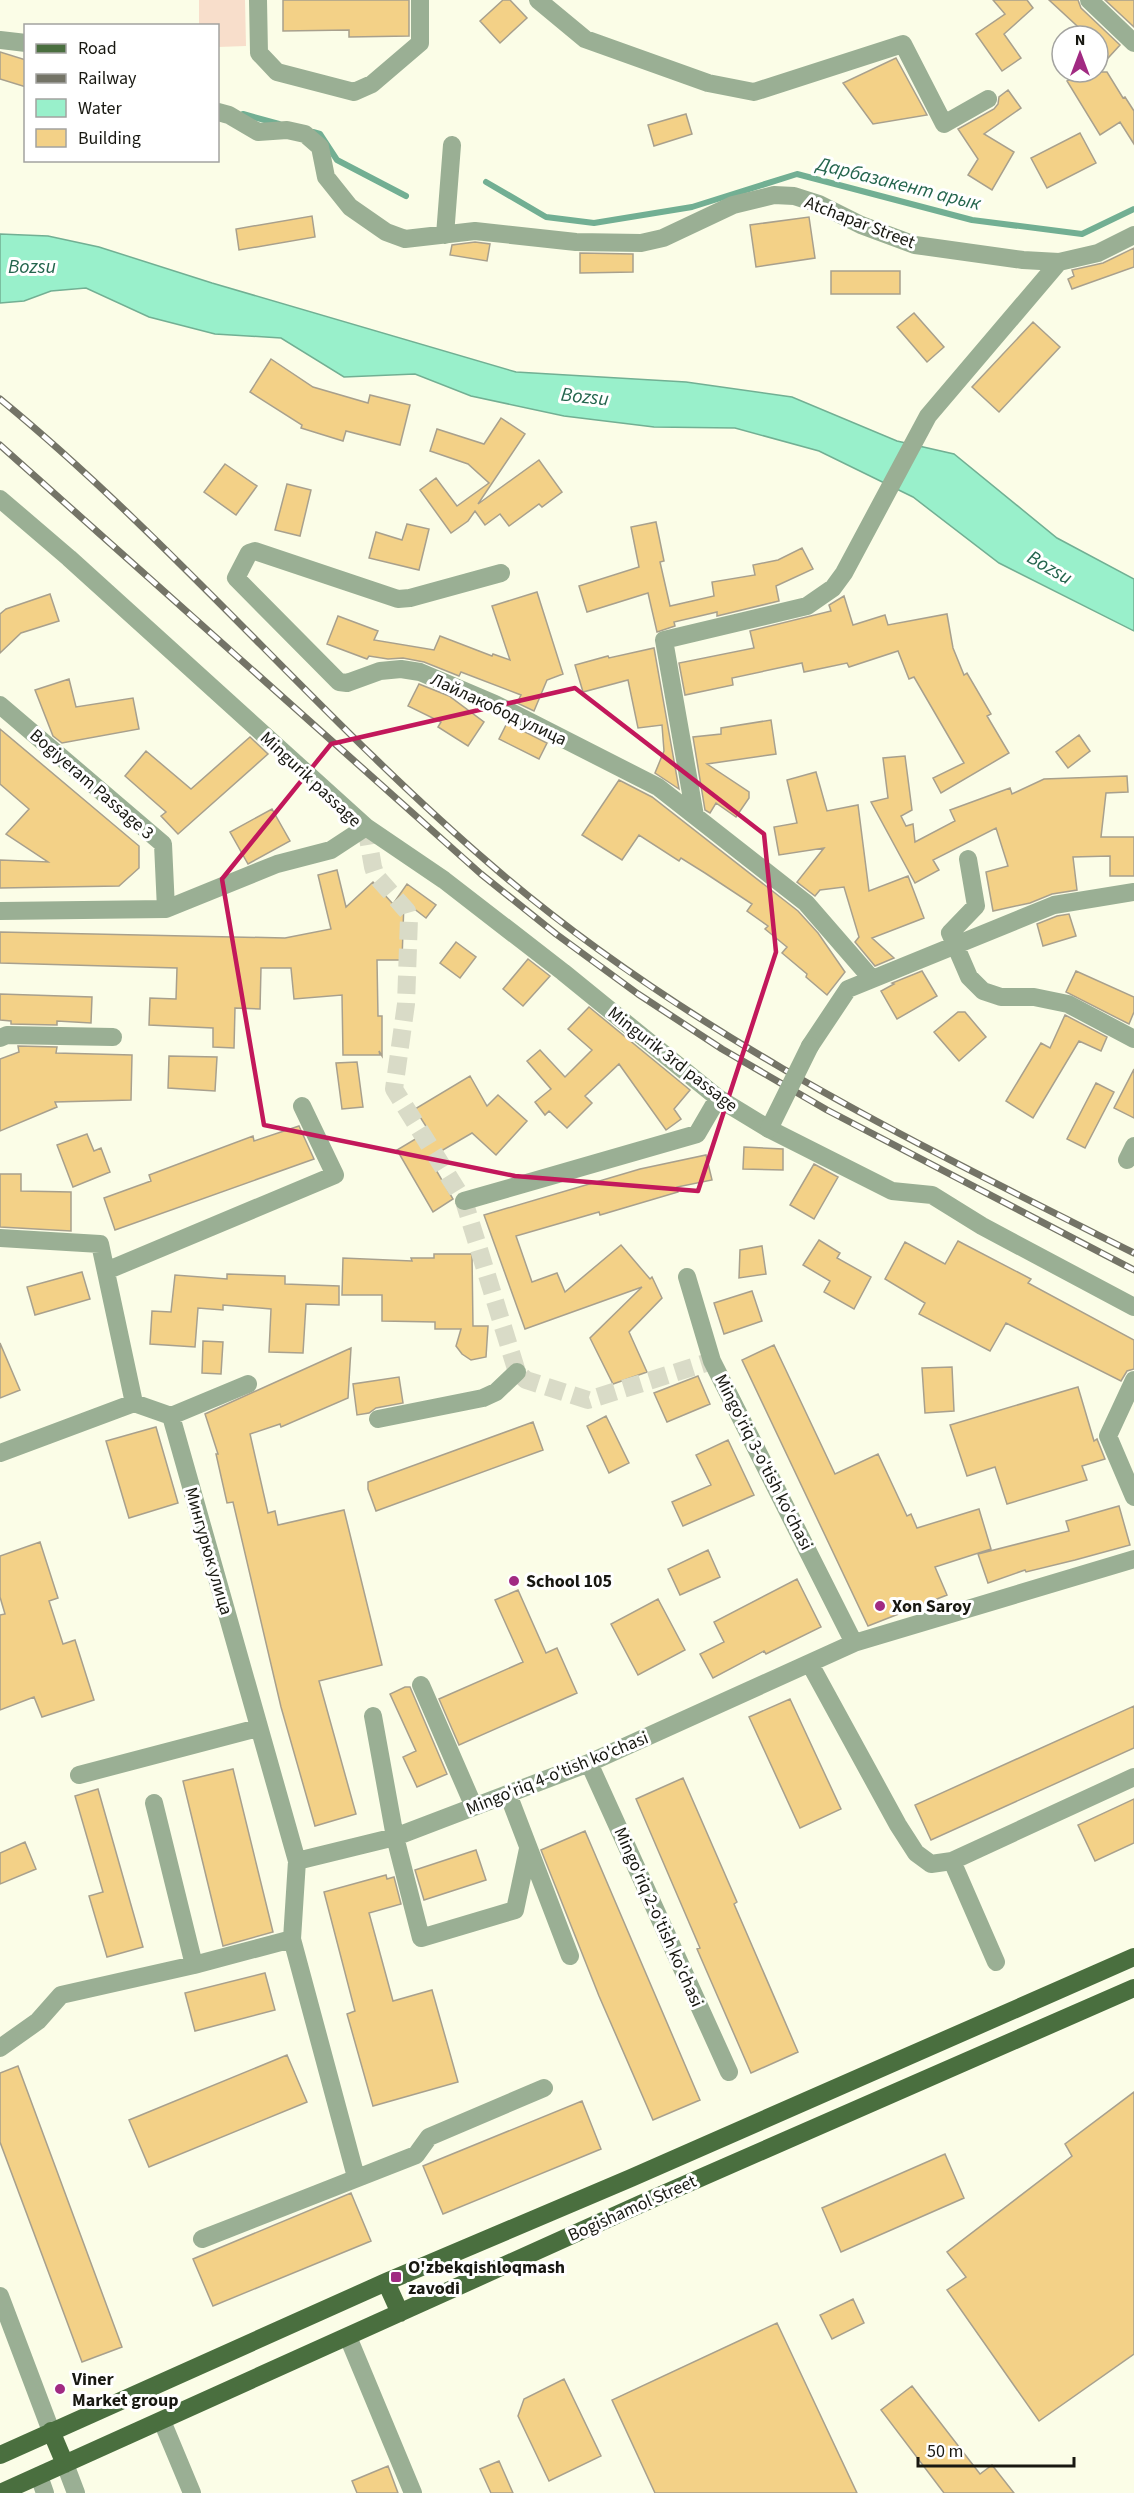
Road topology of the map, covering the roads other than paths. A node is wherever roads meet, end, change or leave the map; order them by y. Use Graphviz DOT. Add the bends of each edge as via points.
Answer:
graph roads {
  1 [pos="258,0"];
  2 [pos="420,0"];
  3 [pos="538,0"];
  4 [pos="1089,0"];
  5 [pos="0,40"];
  6 [pos="24,44"];
  7 [pos="1134,44"];
  8 [pos="988,99"];
  9 [pos="219,112"];
  10 [pos="452,145"];
  11 [pos="1134,235"];
  12 [pos="446,236"];
  13 [pos="1059,261"];
  14 [pos="0,499"];
  15 [pos="501,573"];
  16 [pos="0,705"];
  17 [pos="695,816"];
  18 [pos="366,827"];
  19 [pos="968,859"];
  20 [pos="1134,892"];
  21 [pos="166,909"];
  22 [pos="0,911"];
  23 [pos="954,947"];
  24 [pos="872,979"];
  25 [pos="113,1037"];
  26 [pos="0,1038"];
  27 [pos="1134,1039"];
  28 [pos="718,1098"];
  29 [pos="302,1106"];
  30 [pos="769,1129"];
  31 [pos="464,1201"];
  32 [pos="0,1238"];
  33 [pos="106,1271"];
  34 [pos="687,1277"];
  35 [pos="1134,1307"];
  36 [pos="517,1372"];
  37 [pos="1134,1380"];
  38 [pos="248,1384"];
  39 [pos="134,1403"];
  40 [pos="171,1416"];
  41 [pos="378,1419"];
  42 [pos="0,1454"];
  43 [pos="1134,1497"];
  44 [pos="1134,1559"];
  45 [pos="854,1643"];
  46 [pos="810,1664"];
  47 [pos="421,1685"];
  48 [pos="373,1716"];
  49 [pos="258,1728"];
  50 [pos="589,1763"];
  51 [pos="79,1775"];
  52 [pos="1134,1777"];
  53 [pos="508,1794"];
  54 [pos="154,1803"];
  55 [pos="474,1807"];
  56 [pos="395,1837"];
  57 [pos="528,1849"];
  58 [pos="297,1862"];
  59 [pos="952,1862"];
  60 [pos="292,1939"];
  61 [pos="570,1956"];
  62 [pos="1134,1957"];
  63 [pos="996,1962"];
  64 [pos="194,1965"];
  65 [pos="1134,1988"];
  66 [pos="0,2048"];
  67 [pos="729,2072"];
  68 [pos="544,2088"];
  69 [pos="356,2178"];
  70 [pos="631,2178"];
  71 [pos="643,2202"];
  72 [pos="202,2239"];
  73 [pos="386,2282"];
  74 [pos="0,2296"];
  75 [pos="400,2313"];
  76 [pos="348,2337"];
  77 [pos="162,2421"];
  78 [pos="51,2431"];
  79 [pos="0,2455"];
  80 [pos="65,2464"];
  81 [pos="42,2484"];
  82 [pos="0,2493"];
  83 [pos="76,2493"];
  84 [pos="192,2493"];
  85 [pos="413,2493"];
  1 -- 2 [label="street" via="259,54 278,72 354,92 372,84 420,43"];
  3 -- 8 [label="street" via="585,39 708,83 754,92 903,44 944,124"];
  4 -- 7 [label="street"];
  5 -- 6 [label="street"];
  9 -- 12 [label="street, Atchapar Street" via="258,132 287,130 305,134 320,147 329,182 350,207 386,232 405,239"];
  10 -- 12 [label="street"];
  11 -- 13 [label="street, Atchapar Street" via="1098,253"];
  12 -- 13 [label="street, Atchapar Street" via="474,231 576,242 641,243 663,238 733,205 774,195 819,204 915,245"];
  13 -- 17 [label="street" via="928,416 833,588 807,606 664,640"];
  14 -- 18 [label="street, Mingurik passage"];
  15 -- 17 [label="street, Лайлакобод улица" via="398,599 255,551 249,553 236,578 339,682 347,683 380,671 420,672 495,704 658,787"];
  16 -- 21 [label="street, Bogiyeram Passage 3" via="163,844"];
  17 -- 24 [label="street, Лайлакобод улица" via="806,903"];
  18 -- 21 [label="street, Mingurik passage" via="331,850 277,864"];
  18 -- 28 [label="street, Mingurik 3rd passage" via="453,887"];
  19 -- 23 [label="street" via="976,906 950,933"];
  20 -- 23 [label="street" via="1054,905"];
  21 -- 22 [label="street, Mingurik passage"];
  23 -- 24 [label="street"];
  23 -- 27 [label="street" via="969,977 983,991 1001,997 1034,997 1068,1004"];
  24 -- 30 [label="street, bridge" via="848,989 810,1046"];
  25 -- 26 [label="street"];
  28 -- 30 [label="street, Mingurik 3rd passage"];
  28 -- 31 [label="street" via="697,1134"];
  29 -- 33 [label="street" via="335,1174"];
  30 -- 35 [label="street, Mingurik 3rd passage" via="892,1191 932,1195"];
  32 -- 33 [label="street" via="100,1244"];
  33 -- 39 [label="street"];
  34 -- 45 [label="street, Mingo'riq 3-o'tish ko'chasi" via="712,1361"];
  36 -- 41 [label="street" via="496,1392 483,1398"];
  37 -- 43 [label="street" via="1108,1436"];
  38 -- 40 [label="street"];
  39 -- 40 [label="street"];
  39 -- 42 [label="street"];
  40 -- 49 [label="street, Мингурюк улица"];
  44 -- 45 [label="street, Mingo'riq 4-o'tish ko'chasi"];
  45 -- 46 [label="street, Mingo'riq 4-o'tish ko'chasi"];
  46 -- 50 [label="street, Mingo'riq 4-o'tish ko'chasi"];
  46 -- 59 [label="street" via="916,1853 931,1864"];
  47 -- 55 [label="street"];
  48 -- 56 [label="street"];
  49 -- 51 [label="street"];
  49 -- 58 [label="street, Мингурюк улица"];
  50 -- 53 [label="street, Mingo'riq 4-o'tish ko'chasi"];
  50 -- 67 [label="street, Mingo'riq 2-o'tish ko'chasi"];
  52 -- 59 [label="street"];
  53 -- 55 [label="street, Mingo'riq 4-o'tish ko'chasi"];
  53 -- 57 [label="street"];
  54 -- 64 [label="street"];
  55 -- 56 [label="street, Mingo'riq 4-o'tish ko'chasi"];
  56 -- 57 [label="street" via="421,1938 515,1910"];
  56 -- 58 [label="street, Mingo'riq 4-o'tish ko'chasi"];
  57 -- 61 [label="street"];
  58 -- 60 [label="street, Мингурюк улица"];
  59 -- 63 [label="street"];
  60 -- 64 [label="street"];
  60 -- 69 [label="street, Мингурюк улица"];
  62 -- 70 [label="main road, Bogishamol Street"];
  64 -- 66 [label="street" via="61,1995 38,2020"];
  65 -- 71 [label="main road, Bogishamol Street"];
  68 -- 69 [label="street" via="429,2137 416,2155"];
  69 -- 72 [label="street"];
  70 -- 71 [label="main road"];
  70 -- 73 [label="main road, Bogishamol Street"];
  71 -- 75 [label="main road, Bogishamol Street"];
  73 -- 75 [label="main road"];
  73 -- 78 [label="main road, Bogishamol Street"];
  74 -- 78 [label="street"];
  75 -- 76 [label="main road, Bogishamol Street"];
  76 -- 77 [label="main road, Bogishamol Street"];
  76 -- 85 [label="street"];
  77 -- 80 [label="main road, Bogishamol Street"];
  77 -- 84 [label="street"];
  78 -- 79 [label="main road, Bogishamol Street"];
  78 -- 80 [label="main road"];
  80 -- 81 [label="main road, Bogishamol Street"];
  80 -- 83 [label="street"];
  81 -- 82 [label="main road, Bogishamol Street"];
}
